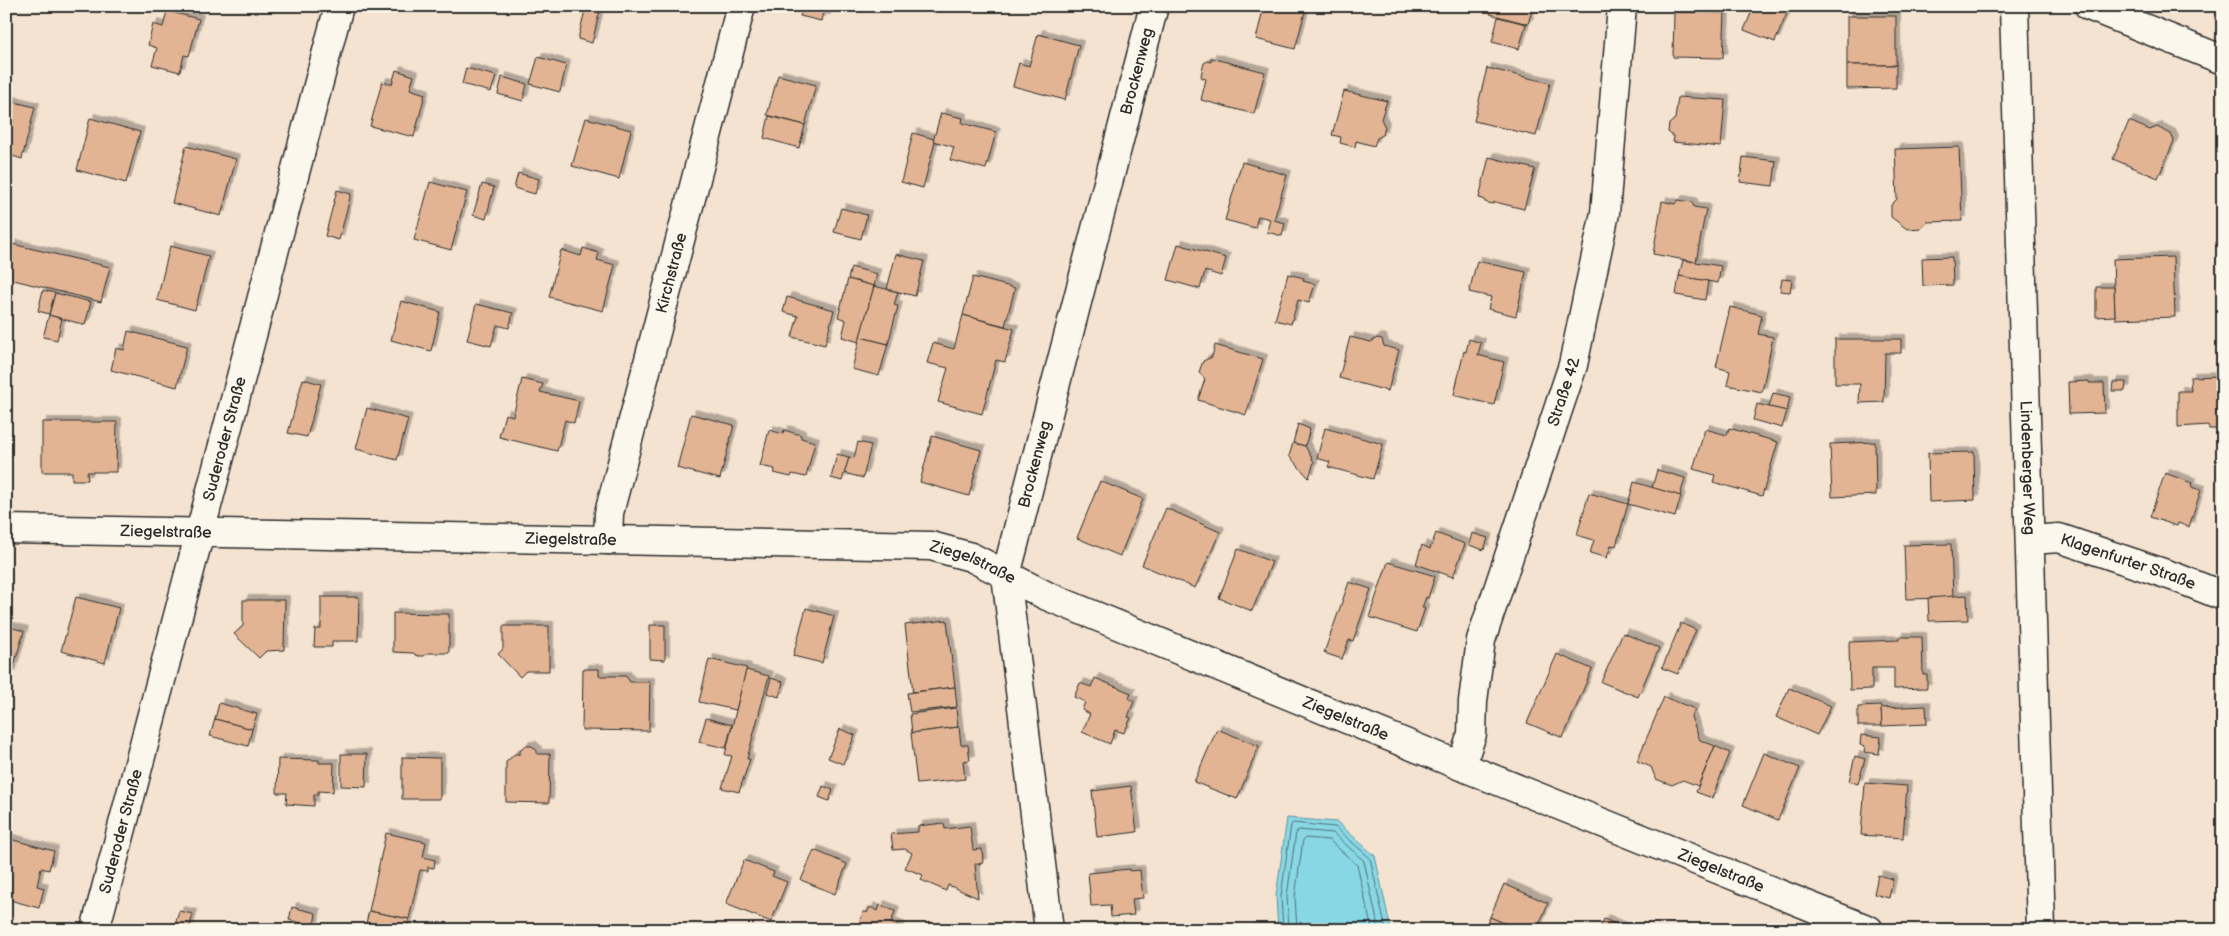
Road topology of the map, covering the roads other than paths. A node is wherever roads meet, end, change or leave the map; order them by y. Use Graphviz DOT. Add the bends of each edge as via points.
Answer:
graph roads {
  1 [pos="339,6"];
  2 [pos="741,6"];
  3 [pos="1154,6"];
  4 [pos="1622,6"];
  5 [pos="2014,6"];
  6 [pos="2089,6"];
  7 [pos="2223,60"];
  8 [pos="6,529"];
  9 [pos="198,533"];
  10 [pos="608,540"];
  11 [pos="2031,540"];
  12 [pos="1006,574"];
  13 [pos="2223,596"];
  14 [pos="1461,766"];
  15 [pos="95,930"];
  16 [pos="1049,930"];
  17 [pos="1869,930"];
  18 [pos="2041,930"];
  1 -- 9 [label="street, Suderoder Straße"];
  2 -- 10 [label="street, Kirchstraße" via="609,513"];
  3 -- 12 [label="street, Brockenweg"];
  4 -- 14 [label="street, Straße 42" via="1605,213 1576,356 1482,640 1472,734"];
  5 -- 11 [label="street, Lindenberger Weg"];
  6 -- 7 [label="street"];
  8 -- 9 [label="street, Ziegelstraße"];
  9 -- 10 [label="street, Ziegelstraße"];
  9 -- 15 [label="street, Suderoder Straße"];
  10 -- 12 [label="street, Ziegelstraße" via="930,546 970,557"];
  11 -- 13 [label="street, Klagenfurter Straße" via="2059,538"];
  11 -- 18 [label="street, Lindenberger Weg"];
  12 -- 14 [label="street, Ziegelstraße" via="1047,596"];
  12 -- 16 [label="street, Brockenweg"];
  14 -- 17 [label="street, Ziegelstraße"];
}
